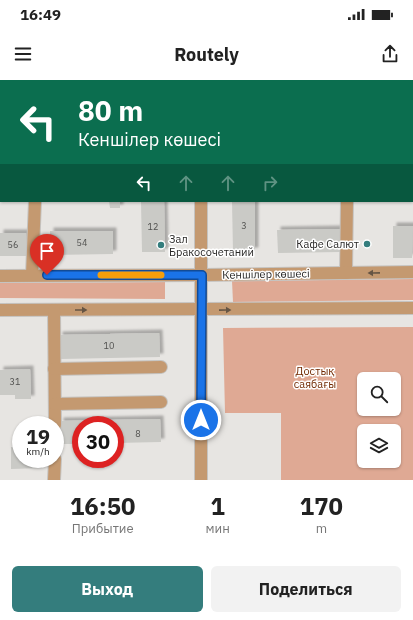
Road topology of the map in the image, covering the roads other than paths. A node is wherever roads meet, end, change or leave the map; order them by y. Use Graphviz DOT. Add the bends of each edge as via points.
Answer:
graph roads {
  1 [pos="35,202"];
  2 [pos="202,202"];
  3 [pos="347,202"];
  4 [pos="413,272"];
  5 [pos="346,273"];
  6 [pos="32,275"];
  7 [pos="202,275"];
  8 [pos="0,276"];
  9 [pos="413,308"];
  10 [pos="0,310"];
  11 [pos="54,310"];
  12 [pos="201,310"];
  13 [pos="161,367"];
  14 [pos="54,369"];
  15 [pos="161,402"];
  16 [pos="55,404"];
  17 [pos="55,416"];
  18 [pos="54,468"];
  19 [pos="54,480"];
  20 [pos="201,480"];
  1 -- 6 [label="street"];
  2 -- 7 [label="street"];
  3 -- 5 [label="street"];
  4 -- 5 [label="street, Кеншілер көшесі, one-way"];
  5 -- 7 [label="street, Кеншілер көшесі"];
  6 -- 7 [label="street, Кеншілер көшесі"];
  6 -- 8 [label="street, Кеншілер көшесі"];
  7 -- 12 [label="street"];
  12 -- 9 [label="street, one-way"];
  10 -- 11 [label="street"];
  11 -- 12 [label="street, one-way"];
  11 -- 14 [label="street"];
  12 -- 20 [label="street"];
  13 -- 14 [label="street"];
  14 -- 16 [label="street"];
  15 -- 16 [label="street"];
  16 -- 17 [label="street"];
  18 -- 19 [label="street"];
}
